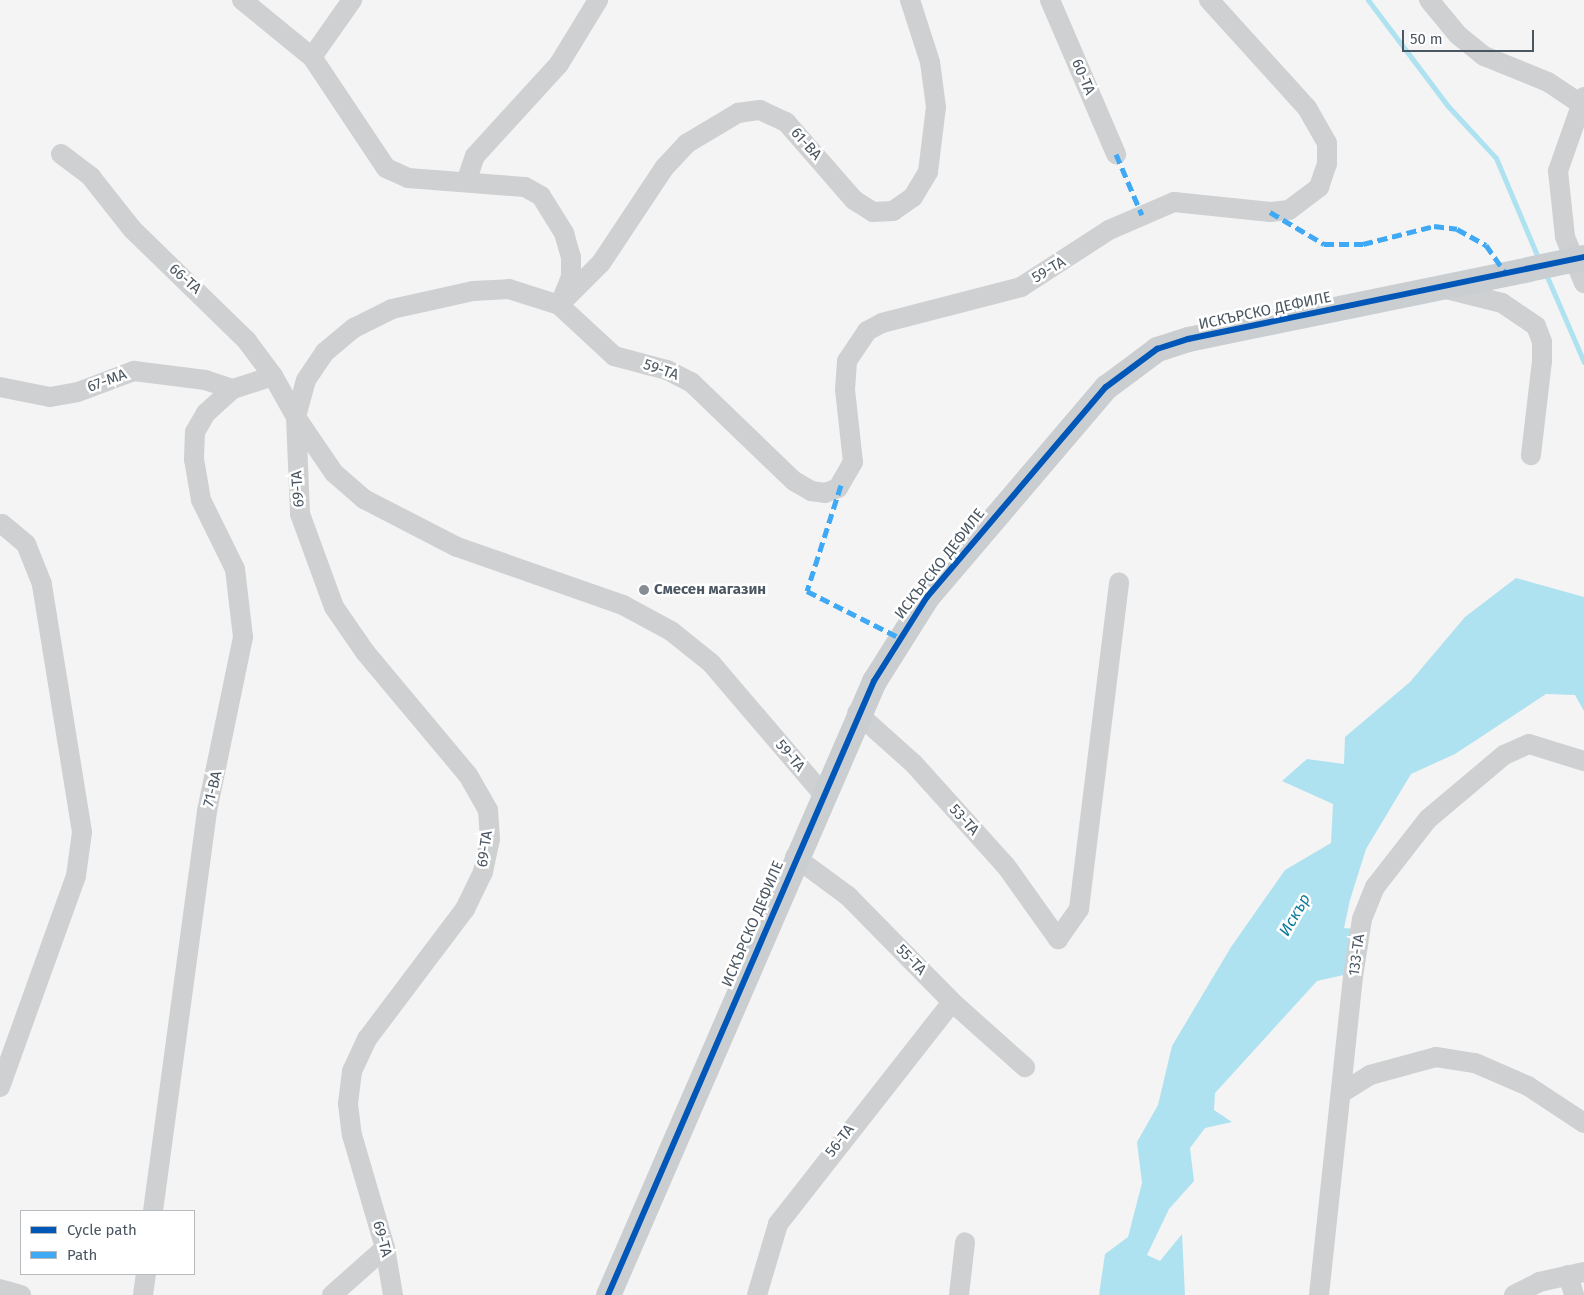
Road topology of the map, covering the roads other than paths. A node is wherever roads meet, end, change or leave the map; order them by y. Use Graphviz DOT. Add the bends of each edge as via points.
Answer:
graph roads {
  1 [pos="242,0"];
  2 [pos="352,0"];
  3 [pos="598,0"];
  4 [pos="910,0"];
  5 [pos="1050,0"];
  6 [pos="1209,0"];
  7 [pos="1429,0"];
  8 [pos="312,58"];
  9 [pos="1584,103"];
  10 [pos="61,154"];
  11 [pos="1116,154"];
  12 [pos="467,179"];
  13 [pos="1584,257"];
  14 [pos="1584,283"];
  15 [pos="1442,288"];
  16 [pos="559,305"];
  17 [pos="273,376"];
  18 [pos="233,389"];
  19 [pos="2,394"];
  20 [pos="296,417"];
  21 [pos="1531,455"];
  22 [pos="1,529"];
  23 [pos="1118,582"];
  24 [pos="857,713"];
  25 [pos="1584,762"];
  26 [pos="822,793"];
  27 [pos="795,857"];
  28 [pos="952,1002"];
  29 [pos="1025,1067"];
  30 [pos="0,1087"];
  31 [pos="1343,1092"];
  32 [pos="1584,1123"];
  33 [pos="153,1210"];
  34 [pos="965,1242"];
  35 [pos="385,1248"];
  36 [pos="1576,1273"];
  37 [pos="146,1275"];
  38 [pos="0,1289"];
  39 [pos="21,1295"];
  40 [pos="143,1295"];
  41 [pos="332,1295"];
  42 [pos="393,1295"];
  43 [pos="608,1295"];
  44 [pos="757,1295"];
  45 [pos="959,1295"];
  46 [pos="1319,1295"];
  47 [pos="1514,1295"];
  48 [pos="1574,1295"];
  1 -- 8 [label="street"];
  2 -- 8 [label="street"];
  3 -- 12 [label="street" via="559,64 475,156"];
  4 -- 16 [label="street, 61-ВА" via="930,62 936,107 928,172 913,197 893,211 873,212 854,200 786,122 760,110 738,113 686,144 664,168 601,263"];
  5 -- 11 [label="street, 60-ТА"];
  6 -- 16 [label="street, 59-ТА" via="1307,108 1327,144 1327,164 1319,187 1289,210 1280,211 1174,202 1109,230 1020,287 882,323 867,331 847,361 845,390 853,462 838,488 825,493 811,491 794,481 691,382 667,370 614,356"];
  7 -- 9 [label="street" via="1458,35 1484,56 1548,82"];
  8 -- 12 [label="street" via="386,168 408,178"];
  9 -- 14 [label="street" via="1568,134 1558,171 1565,237"];
  10 -- 17 [label="street, 66-ТА" via="91,177 132,229 247,341"];
  12 -- 16 [label="street" via="525,187 553,211 571,257 571,277"];
  13 -- 15 [label="main road, ИСКЪРСКО ДЕФИЛЕ, bridge"];
  15 -- 21 [label="street" via="1502,303 1536,326 1542,342 1542,361"];
  15 -- 24 [label="main road, ИСКЪРСКО ДЕФИЛЕ" via="1188,339 1157,349 1129,366 1059,439 927,597 898,637"];
  16 -- 20 [label="street, 59-ТА" via="509,289 473,291 392,309 354,328 325,352 306,380"];
  17 -- 18 [label="street"];
  17 -- 20 [label="street, 66-ТА"];
  18 -- 19 [label="street, 67-МА" via="197,378 134,372 78,392 50,397"];
  18 -- 33 [label="street, 71-ВА" via="202,419 195,432 194,459 202,500 235,569 243,637 207,811"];
  20 -- 26 [label="street, 59-ТА" via="334,473 364,499 457,547 623,605 671,631 711,662"];
  20 -- 35 [label="street, 69-ТА" via="300,514 334,607 365,652 468,775 488,810 490,839 483,872 465,909 367,1039 352,1071 348,1104 352,1135"];
  22 -- 30 [label="street" via="26,544 42,584 82,832 76,876"];
  23 -- 24 [label="street, 53-ТА" via="1078,909 1058,939 1006,866 914,764"];
  24 -- 26 [label="main road, ИСКЪРСКО ДЕФИЛЕ"];
  25 -- 31 [label="street, 133-ТА" via="1529,744 1504,755 1428,818 1393,858 1362,919"];
  26 -- 27 [label="main road, ИСКЪРСКО ДЕФИЛЕ"];
  27 -- 28 [label="street, 55-ТА" via="848,896"];
  27 -- 43 [label="main road, ИСКЪРСКО ДЕФИЛЕ"];
  28 -- 29 [label="street, 55-ТА"];
  28 -- 44 [label="street, 56-ТА" via="778,1224"];
  31 -- 32 [label="street" via="1370,1075 1436,1057 1475,1063 1528,1086"];
  31 -- 46 [label="street, 133-ТА"];
  34 -- 45 [label="street"];
  35 -- 41 [label="street"];
  35 -- 42 [label="street, 69-ТА"];
  36 -- 47 [label="street"];
  36 -- 48 [label="street"];
  37 -- 40 [label="street"];
  38 -- 39 [label="street"];
}
